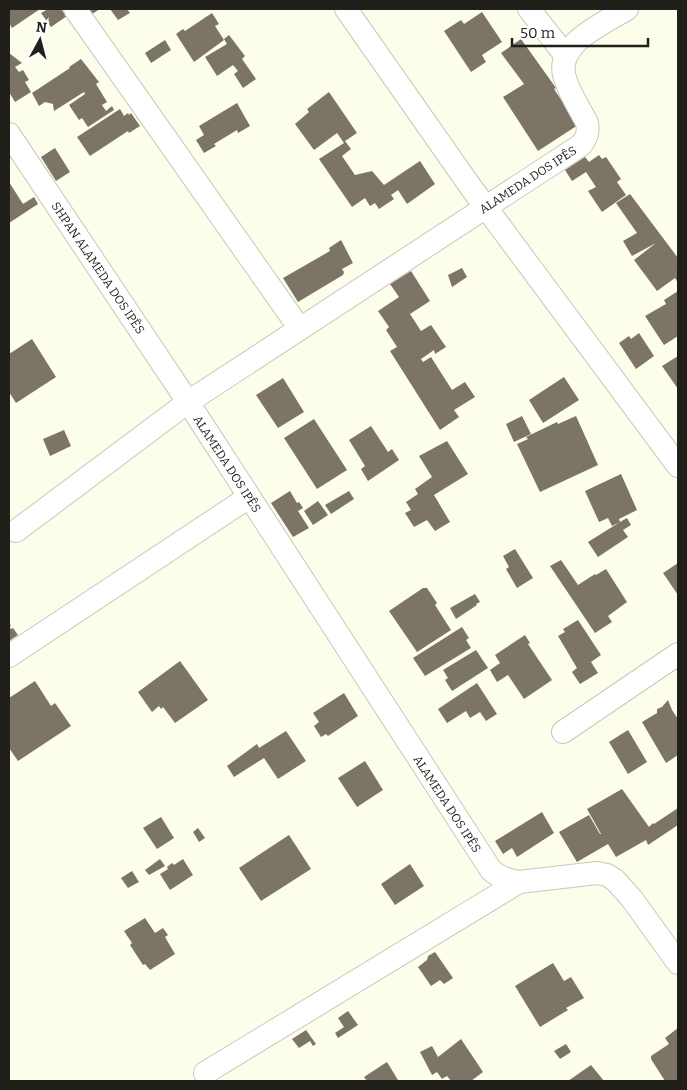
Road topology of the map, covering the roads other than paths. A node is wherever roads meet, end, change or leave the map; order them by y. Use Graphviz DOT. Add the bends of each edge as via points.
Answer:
graph roads {
  1 [pos="75,9"];
  2 [pos="346,9"];
  3 [pos="529,9"];
  4 [pos="624,10"];
  5 [pos="566,56"];
  6 [pos="9,134"];
  7 [pos="486,207"];
  8 [pos="300,329"];
  9 [pos="188,402"];
  10 [pos="678,466"];
  11 [pos="249,497"];
  12 [pos="16,531"];
  13 [pos="678,654"];
  14 [pos="9,656"];
  15 [pos="563,732"];
  16 [pos="519,882"];
  17 [pos="678,963"];
  18 [pos="205,1073"];
  1 -- 8 [label="street"];
  2 -- 7 [label="street"];
  3 -- 5 [label="street"];
  4 -- 5 [label="street" via="578,39"];
  5 -- 7 [label="street, ALAMEDA DOS IPÊS" via="564,76 587,123 585,140"];
  6 -- 9 [label="street, SHPAN ALAMEDA DOS IPÊS"];
  7 -- 8 [label="street, ALAMEDA DOS IPÊS"];
  7 -- 10 [label="street"];
  8 -- 9 [label="street, ALAMEDA DOS IPÊS"];
  9 -- 11 [label="street, ALAMEDA DOS IPÊS"];
  9 -- 12 [label="street"];
  11 -- 14 [label="street"];
  11 -- 16 [label="street, ALAMEDA DOS IPÊS" via="481,857 497,876"];
  13 -- 15 [label="street"];
  16 -- 17 [label="street, ALAMEDA DOS IPÊS" via="598,873 610,876 632,899"];
  16 -- 18 [label="street"];
}
